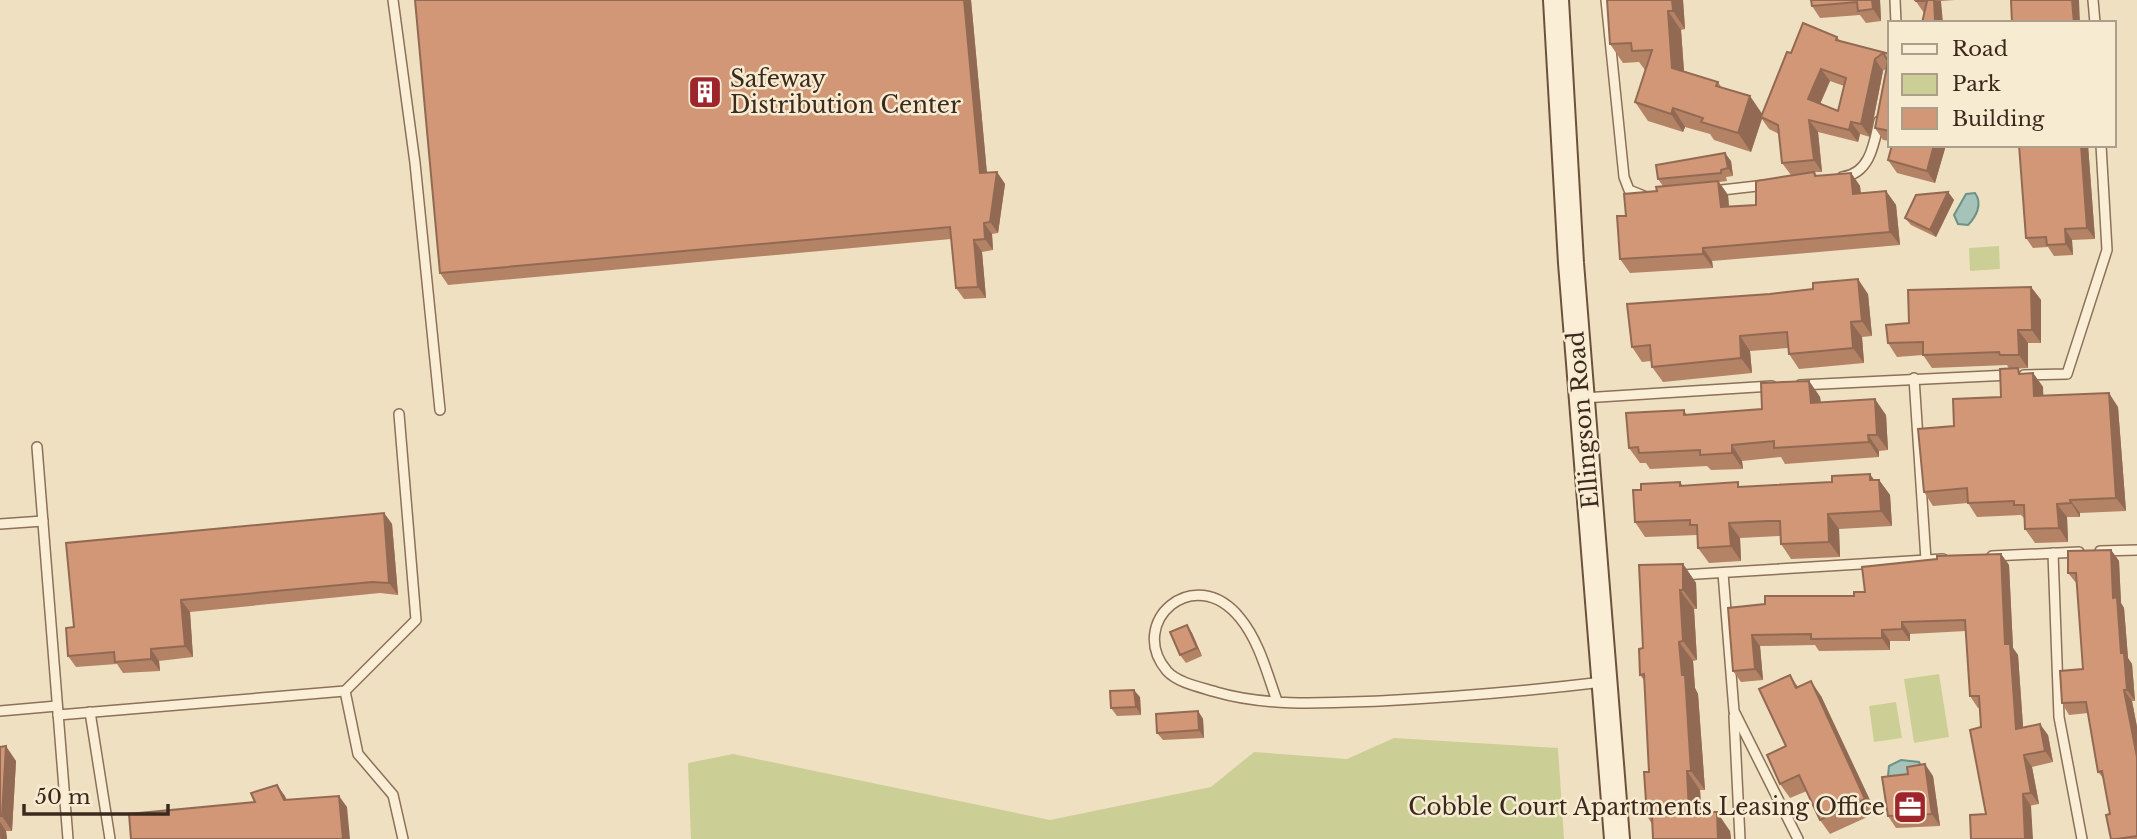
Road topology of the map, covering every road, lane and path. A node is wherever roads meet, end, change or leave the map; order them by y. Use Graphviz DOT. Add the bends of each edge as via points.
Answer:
graph roads {
  1 [pos="393,0"];
  2 [pos="1556,0"];
  3 [pos="1606,0"];
  4 [pos="1895,0"];
  5 [pos="2093,0"];
  6 [pos="1896,21"];
  7 [pos="2095,21"];
  8 [pos="1881,112"];
  9 [pos="2102,147"];
  10 [pos="1837,177"];
  11 [pos="1783,183"];
  12 [pos="1702,192"];
  13 [pos="1652,196"];
  14 [pos="1914,378"];
  15 [pos="1793,385"];
  16 [pos="1779,386"];
  17 [pos="1581,398"];
  18 [pos="440,410"];
  19 [pos="399,414"];
  20 [pos="37,447"];
  21 [pos="43,521"];
  22 [pos="0,524"];
  23 [pos="2137,550"];
  24 [pos="2053,553"];
  25 [pos="1977,557"];
  26 [pos="1952,558"];
  27 [pos="1926,560"];
  28 [pos="1723,573"];
  29 [pos="1671,575"];
  30 [pos="1604,682"];
  31 [pos="345,691"];
  32 [pos="1277,701"];
  33 [pos="58,710"];
  34 [pos="0,711"];
  35 [pos="1734,711"];
  36 [pos="90,712"];
  37 [pos="68,839"];
  38 [pos="110,839"];
  39 [pos="403,839"];
  40 [pos="1617,839"];
  41 [pos="1740,839"];
  42 [pos="1798,839"];
  43 [pos="2082,839"];
  1 -- 18 [label="lane"];
  2 -- 17 [label="main road, Ellingson Road"];
  3 -- 13 [label="lane" via="1624,177 1629,190"];
  4 -- 6 [label="lane"];
  5 -- 7 [label="lane"];
  8 -- 10 [label="lane" via="1872,152 1862,169"];
  9 -- 14 [label="lane" via="2107,250 2067,373"];
  11 -- 12 [label="lane"];
  14 -- 15 [label="lane"];
  14 -- 27 [label="lane"];
  16 -- 17 [label="lane"];
  17 -- 30 [label="main road, Ellingson Road"];
  19 -- 31 [label="lane" via="416,620"];
  20 -- 21 [label="lane"];
  21 -- 22 [label="lane"];
  21 -- 33 [label="lane"];
  23 -- 24 [label="lane"];
  24 -- 25 [label="lane"];
  24 -- 43 [label="lane" via="2059,717"];
  26 -- 27 [label="lane"];
  27 -- 28 [label="lane"];
  28 -- 29 [label="lane"];
  28 -- 35 [label="lane"];
  30 -- 32 [label="lane" via="1480,696"];
  30 -- 40 [label="main road, Ellingson Road"];
  31 -- 36 [label="lane"];
  31 -- 39 [label="lane" via="358,754 393,794"];
  32 -- 32 [label="lane" via="1232,697 1168,673 1155,639 1167,607 1182,596 1201,593 1222,601 1254,639"];
  33 -- 34 [label="lane"];
  33 -- 36 [label="lane"];
  33 -- 37 [label="lane"];
  35 -- 41 [label="lane"];
  35 -- 42 [label="lane"];
  36 -- 38 [label="lane"];
}
